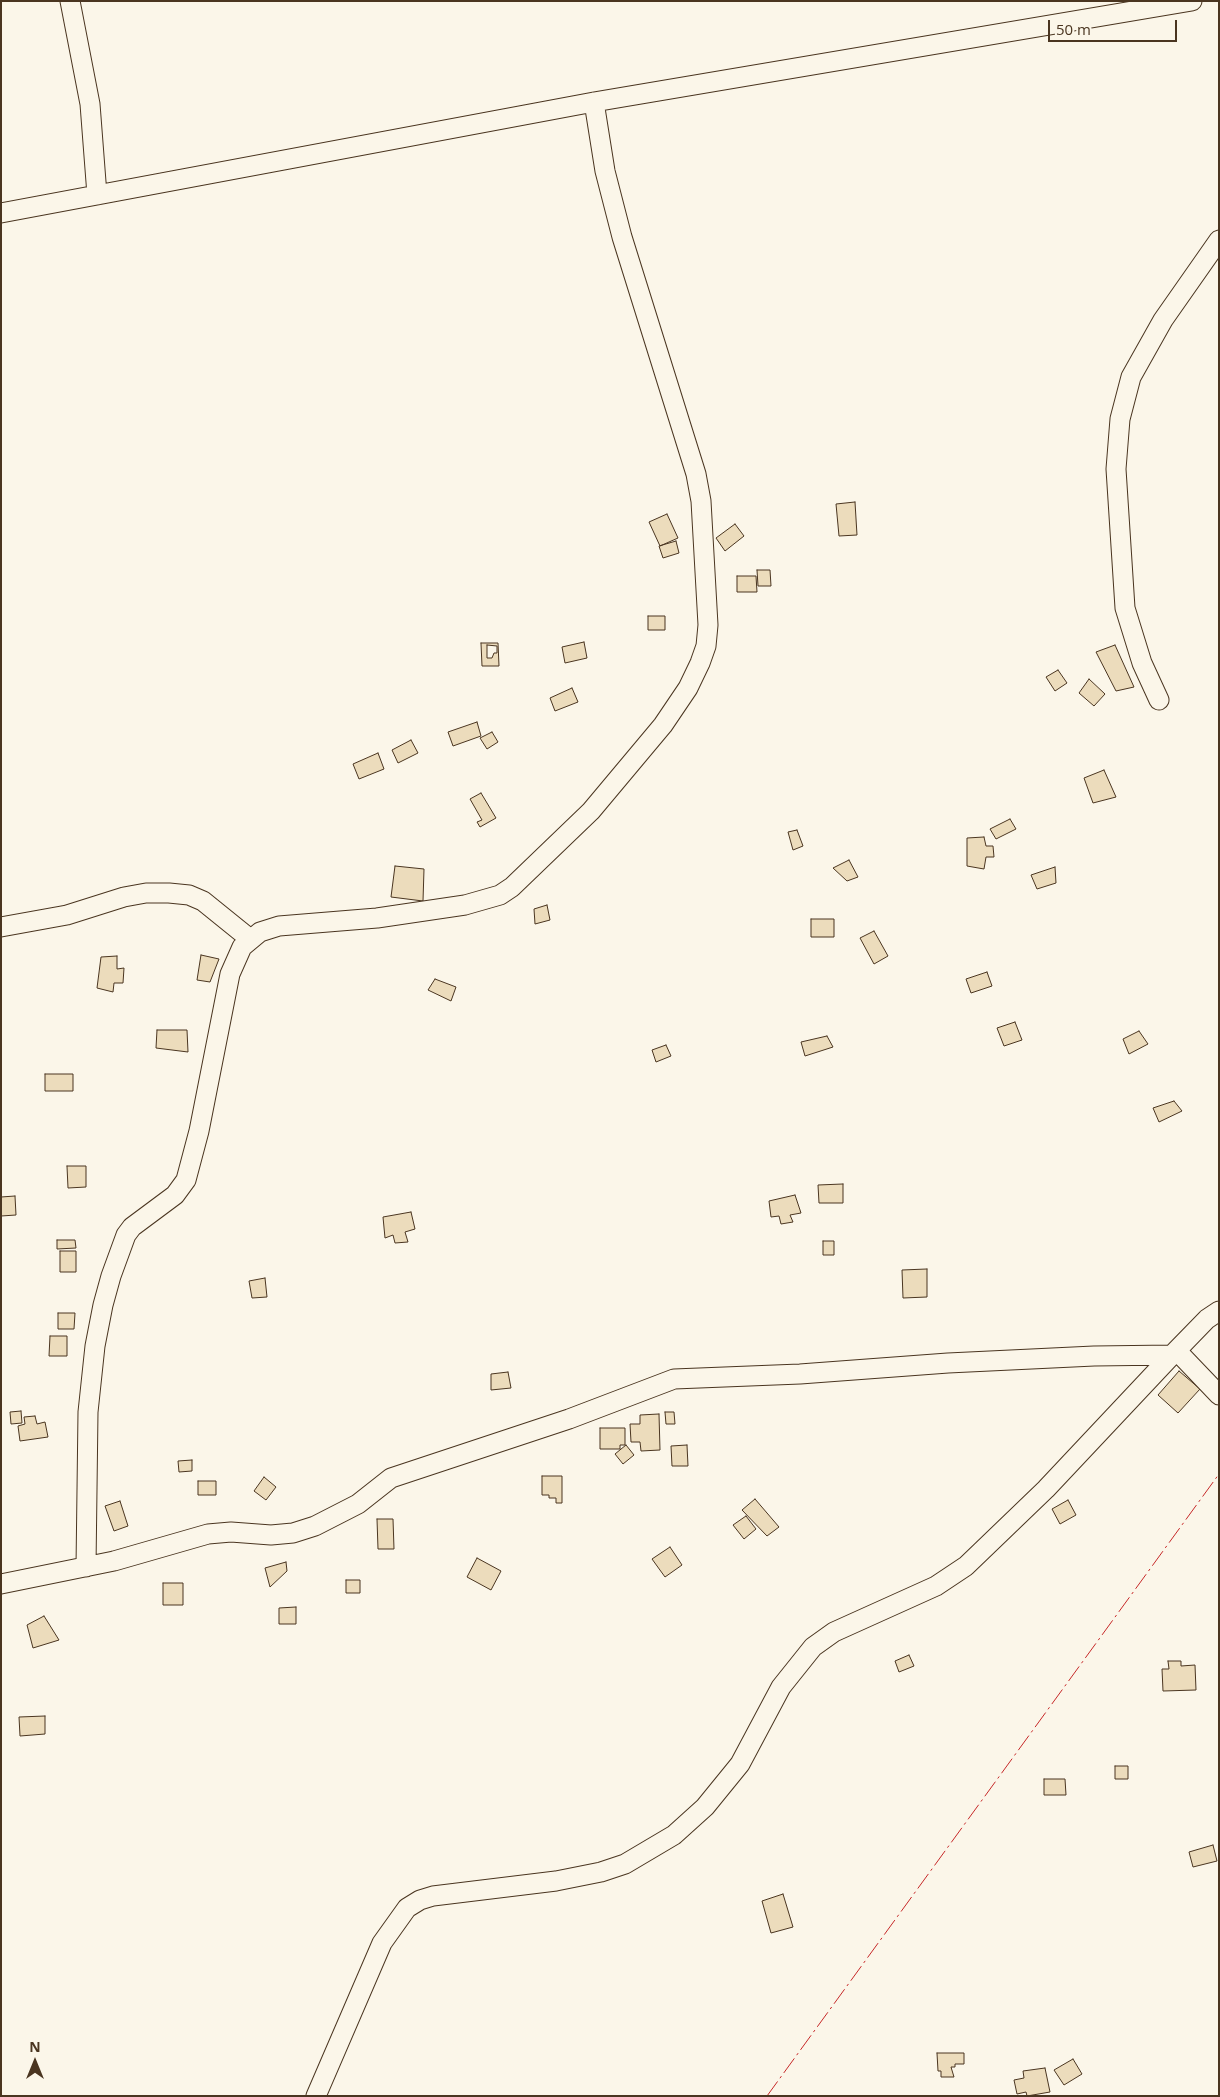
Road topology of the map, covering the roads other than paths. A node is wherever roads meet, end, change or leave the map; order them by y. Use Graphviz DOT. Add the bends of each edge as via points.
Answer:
graph roads {
  1 [pos="70,1"];
  2 [pos="1192,1"];
  3 [pos="594,102"];
  4 [pos="97,195"];
  5 [pos="1,213"];
  6 [pos="1219,240"];
  7 [pos="1159,700"];
  8 [pos="1,927"];
  9 [pos="250,939"];
  10 [pos="1219,1311"];
  11 [pos="1174,1353"];
  12 [pos="1219,1395"];
  13 [pos="86,1567"];
  14 [pos="1,1584"];
  15 [pos="316,2096"];
  1 -- 4 [label="street" via="90,104"];
  2 -- 3 [label="street"];
  3 -- 4 [label="street"];
  3 -- 9 [label="street" via="605,171 622,237 696,474 701,501 708,625 700,663 688,688 663,725 591,811 500,895 465,905 377,918 279,926"];
  4 -- 5 [label="street"];
  6 -- 7 [label="street" via="1163,320 1131,377 1120,419 1116,469 1125,608 1142,663"];
  8 -- 9 [label="street" via="67,915 124,897 169,893 189,895 203,901"];
  9 -- 13 [label="street" via="236,956 230,974 199,1132 186,1180 175,1195 126,1235 102,1305 88,1412"];
  10 -- 11 [label="street"];
  11 -- 12 [label="street"];
  11 -- 13 [label="street" via="674,1379 569,1419 391,1478 358,1504 315,1526 271,1535 208,1534"];
  11 -- 15 [label="street" via="1046,1489 966,1566 936,1586 834,1632 813,1647 781,1687 740,1764 705,1807 674,1835 625,1864 601,1872 556,1881 433,1896 407,1908 382,1943"];
  13 -- 14 [label="street"];
}
